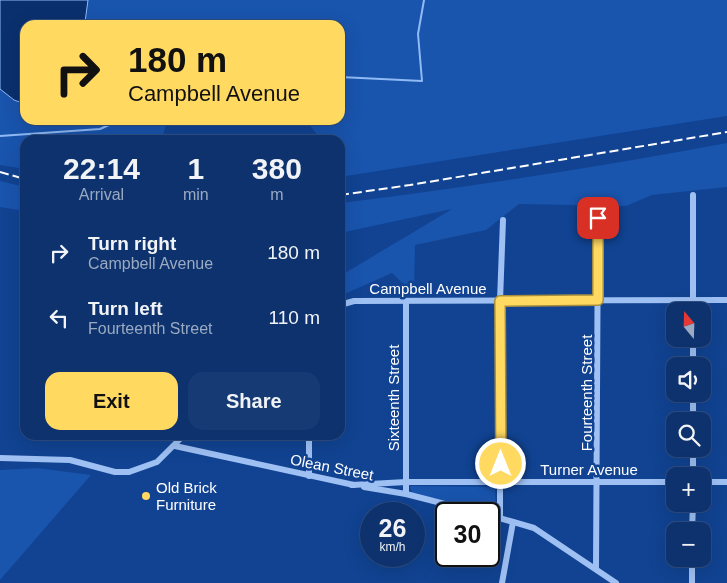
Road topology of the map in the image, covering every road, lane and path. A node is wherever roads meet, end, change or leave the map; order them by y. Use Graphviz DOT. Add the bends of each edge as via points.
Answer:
graph roads {
  1 [pos="693,195"];
  2 [pos="598,218"];
  3 [pos="503,220"];
  4 [pos="598,300"];
  5 [pos="693,300"];
  6 [pos="727,300"];
  7 [pos="406,301"];
  8 [pos="500,301"];
  9 [pos="345,304"];
  10 [pos="180,440"];
  11 [pos="309,440"];
  12 [pos="175,446"];
  13 [pos="0,458"];
  14 [pos="309,476"];
  15 [pos="406,482"];
  16 [pos="502,482"];
  17 [pos="598,482"];
  18 [pos="666,482"];
  19 [pos="711,482"];
  20 [pos="727,482"];
  21 [pos="352,485"];
  22 [pos="406,494"];
  23 [pos="437,502"];
  24 [pos="500,518"];
  25 [pos="513,522"];
  26 [pos="692,567"];
  27 [pos="596,568"];
  28 [pos="607,580"];
  29 [pos="502,583"];
  30 [pos="616,583"];
  31 [pos="692,583"];
  1 -- 5 [label="street"];
  2 -- 4 [label="street, Fourteenth Street"];
  3 -- 8 [label="street"];
  4 -- 5 [label="street, Campbell Avenue"];
  4 -- 8 [label="street, Campbell Avenue"];
  4 -- 17 [label="street, Fourteenth Street"];
  5 -- 6 [label="street, Campbell Avenue"];
  7 -- 8 [label="street, Campbell Avenue"];
  7 -- 9 [label="street, Campbell Avenue"];
  7 -- 15 [label="street, Sixteenth Street"];
  8 -- 16 [label="street"];
  10 -- 12 [label="street"];
  11 -- 14 [label="street"];
  12 -- 13 [label="street" via="157,462 115,472 70,460"];
  12 -- 14 [label="street, Olean Street"];
  14 -- 21 [label="street, Olean Street"];
  15 -- 16 [label="street, Turner Avenue"];
  15 -- 21 [label="street, Turner Avenue"];
  15 -- 22 [label="street, Sixteenth Street"];
  16 -- 17 [label="street, Turner Avenue"];
  16 -- 24 [label="street"];
  17 -- 18 [label="street, Turner Avenue"];
  17 -- 27 [label="street, Fourteenth Street"];
  19 -- 20 [label="street"];
  21 -- 22 [label="street, Olean Street"];
  22 -- 23 [label="street, Olean Street"];
  24 -- 25 [label="street"];
  25 -- 27 [label="street" via="534,528"];
  25 -- 29 [label="street"];
  26 -- 31 [label="street"];
  27 -- 28 [label="street"];
  28 -- 30 [label="street"];
}
